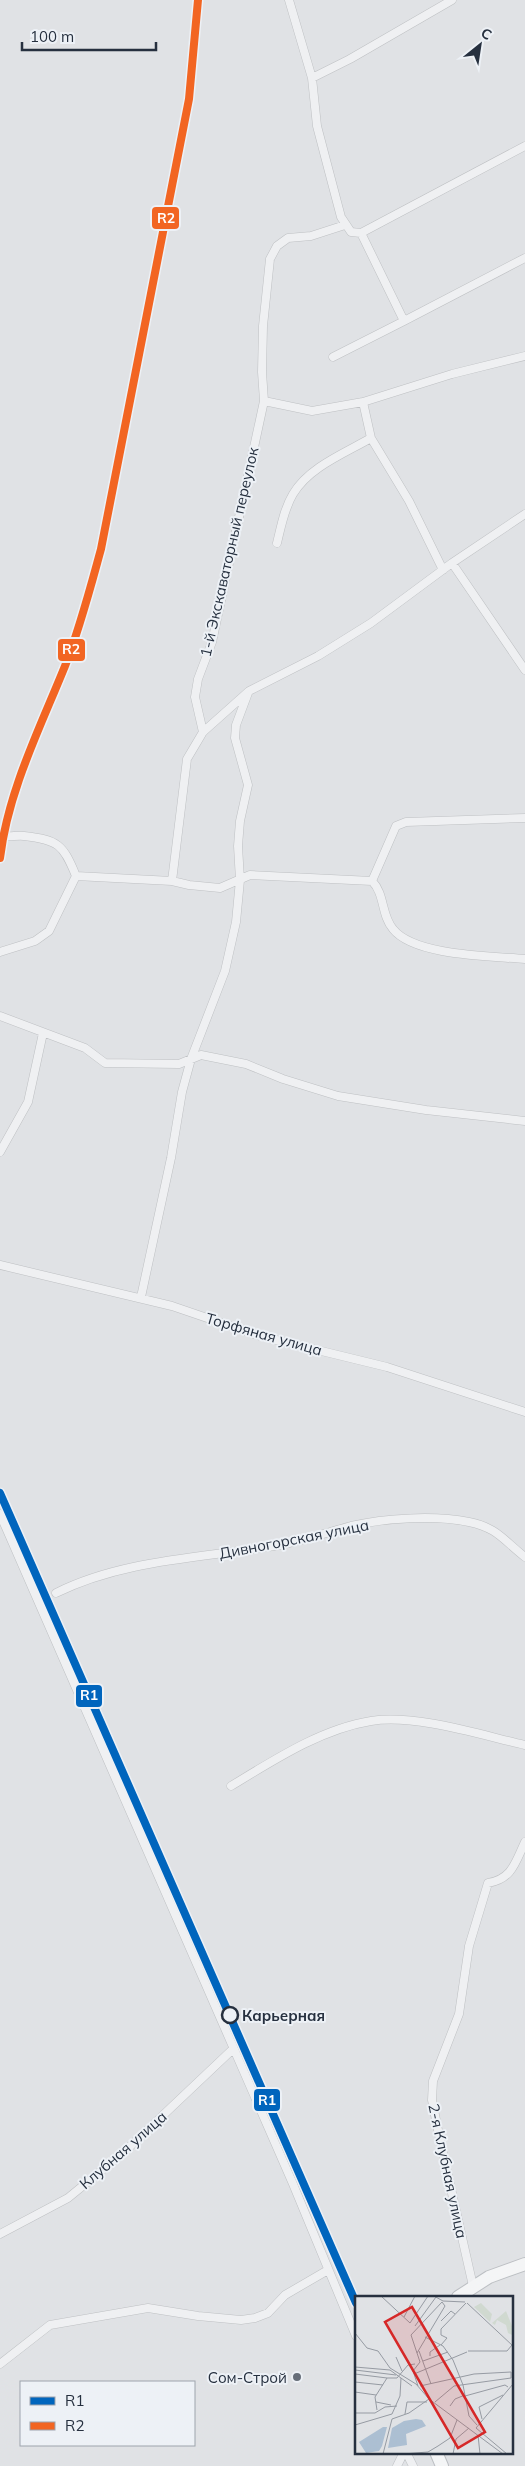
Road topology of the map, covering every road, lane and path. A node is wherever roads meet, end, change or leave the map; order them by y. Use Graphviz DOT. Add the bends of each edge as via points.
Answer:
graph roads {
  1 [pos="289,0"];
  2 [pos="452,0"];
  3 [pos="312,78"];
  4 [pos="525,146"];
  5 [pos="345,225"];
  6 [pos="360,233"];
  7 [pos="525,258"];
  8 [pos="404,321"];
  9 [pos="525,356"];
  10 [pos="333,357"];
  11 [pos="264,401"];
  12 [pos="363,402"];
  13 [pos="371,438"];
  14 [pos="525,514"];
  15 [pos="276,543"];
  16 [pos="452,563"];
  17 [pos="443,570"];
  18 [pos="525,670"];
  19 [pos="249,691"];
  20 [pos="203,732"];
  21 [pos="525,818"];
  22 [pos="0,835"];
  23 [pos="76,876"];
  24 [pos="240,880"];
  25 [pos="172,881"];
  26 [pos="372,881"];
  27 [pos="0,952"];
  28 [pos="525,959"];
  29 [pos="0,1016"];
  30 [pos="43,1033"];
  31 [pos="191,1060"];
  32 [pos="525,1121"];
  33 [pos="0,1152"];
  34 [pos="0,1264"];
  35 [pos="141,1297"];
  36 [pos="525,1412"];
  37 [pos="0,1514"];
  38 [pos="525,1557"];
  39 [pos="56,1593"];
  40 [pos="525,1745"];
  41 [pos="231,1786"];
  42 [pos="525,1842"];
  43 [pos="233,2049"];
  44 [pos="0,2234"];
  45 [pos="525,2264"];
  46 [pos="328,2270"];
  47 [pos="473,2286"];
  48 [pos="459,2296"];
  49 [pos="355,2334"];
  50 [pos="0,2364"];
  51 [pos="404,2454"];
  52 [pos="406,2454"];
  53 [pos="437,2454"];
  54 [pos="397,2466"];
  55 [pos="412,2466"];
  56 [pos="442,2466"];
  1 -- 3 [label="street"];
  2 -- 3 [label="street"];
  3 -- 5 [label="street" via="317,126"];
  4 -- 6 [label="street"];
  5 -- 6 [label="street" via="351,232"];
  5 -- 11 [label="street, 1-й Экскаваторный переулок" via="311,236 288,238 277,246 270,259 263,326"];
  6 -- 8 [label="street"];
  7 -- 8 [label="street"];
  8 -- 10 [label="street"];
  9 -- 12 [label="street" via="452,374"];
  11 -- 12 [label="street" via="312,411"];
  11 -- 20 [label="street, 1-й Экскаваторный переулок" via="214,634 198,679 195,697"];
  12 -- 13 [label="street"];
  13 -- 15 [label="street" via="319,467 303,481 286,509"];
  13 -- 17 [label="street" via="409,500"];
  14 -- 16 [label="street"];
  16 -- 17 [label="street"];
  16 -- 18 [label="street"];
  17 -- 19 [label="street" via="371,623 318,656"];
  19 -- 20 [label="street"];
  19 -- 24 [label="street" via="236,725 235,738 248,785 240,821"];
  20 -- 25 [label="street" via="187,759"];
  21 -- 26 [label="street" via="406,822 396,826"];
  22 -- 23 [label="street" via="23,836 62,846"];
  23 -- 25 [label="street"];
  23 -- 27 [label="street" via="49,931 35,941"];
  24 -- 25 [label="street" via="220,888"];
  24 -- 26 [label="street" via="256,875"];
  24 -- 31 [label="street" via="236,922 225,971"];
  26 -- 28 [label="street" via="378,887 393,930 411,941 448,953"];
  29 -- 30 [label="street"];
  30 -- 31 [label="street" via="85,1048 104,1063 179,1064"];
  30 -- 33 [label="street" via="28,1102"];
  31 -- 32 [label="street" via="201,1055 246,1064 283,1080 338,1096"];
  31 -- 35 [label="street"];
  34 -- 35 [label="street, Торфяная улица"];
  35 -- 36 [label="street, Торфяная улица" via="260,1336 387,1367"];
  37 -- 43 [label="street"];
  38 -- 39 [label="street, Дивногорская улица" via="500,1533 486,1526 466,1521 418,1519 353,1526 286,1543 123,1570 84,1579"];
  40 -- 41 [label="street" via="400,1720 373,1721 345,1726 280,1756"];
  42 -- 47 [label="street, 2-я Клубная улица" via="509,1874 500,1881 488,1883 469,1946 459,2014 433,2081 432,2100 438,2132"];
  43 -- 44 [label="street, Клубная улица" via="124,2152 68,2198"];
  43 -- 46 [label="street"];
  45 -- 47 [label="main road"];
  46 -- 49 [label="street"];
  46 -- 50 [label="street" via="285,2294 268,2313 255,2318 198,2316 148,2308 60,2323 50,2325"];
  47 -- 48 [label="main road"];
  51 -- 54 [label="street"];
  52 -- 55 [label="street"];
  53 -- 56 [label="main road"];
}
